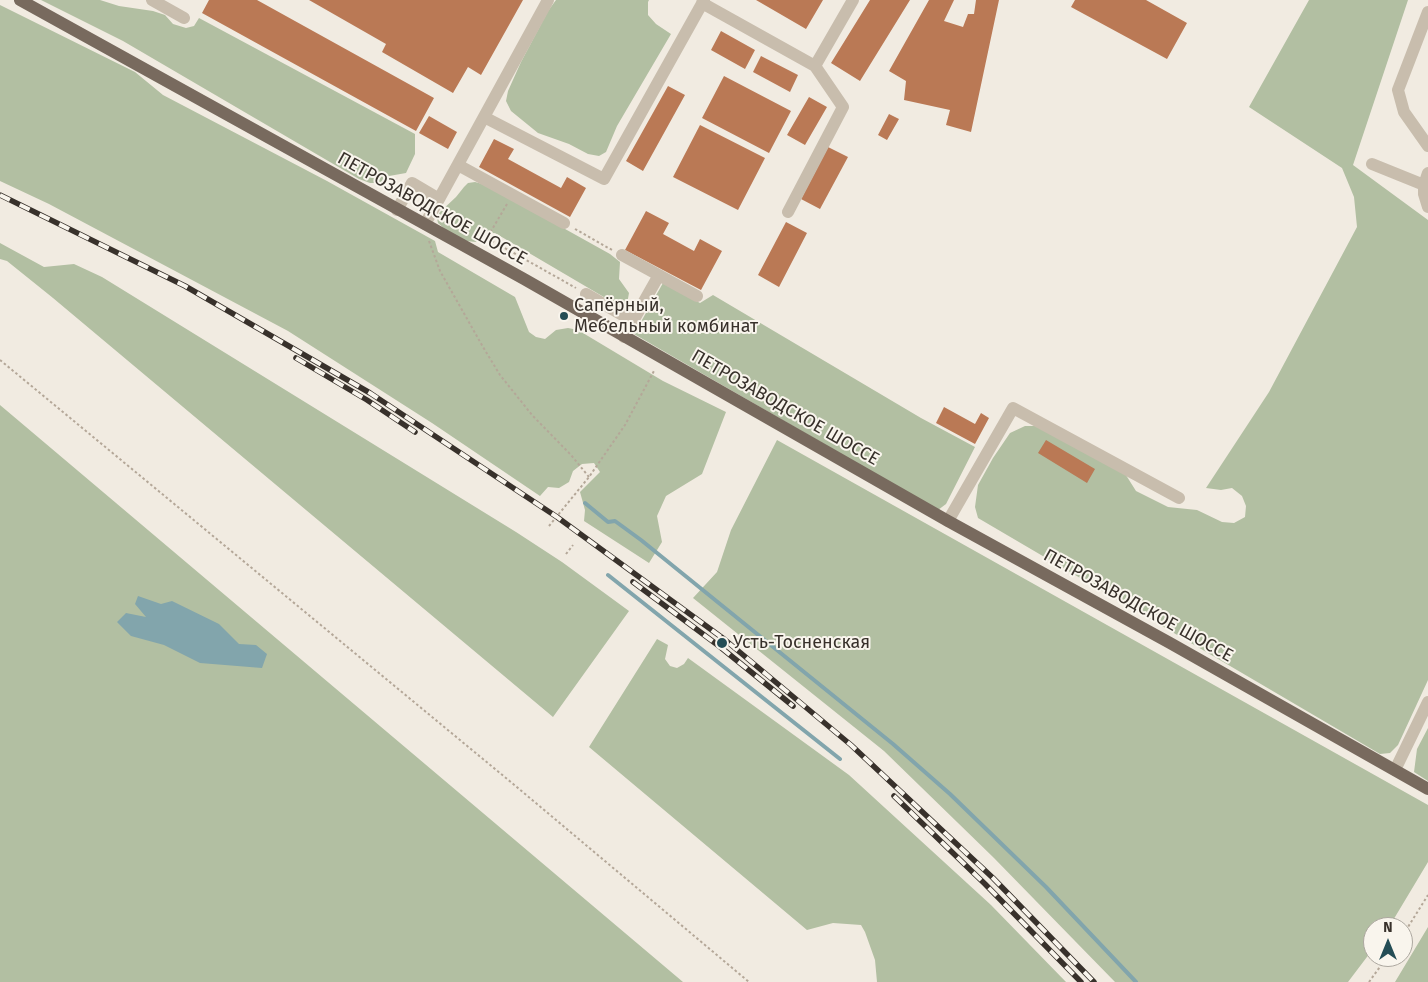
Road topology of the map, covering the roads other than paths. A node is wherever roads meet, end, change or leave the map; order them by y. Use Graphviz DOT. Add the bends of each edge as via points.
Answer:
graph roads {
  1 [pos="20,0"];
  2 [pos="152,0"];
  3 [pos="548,0"];
  4 [pos="854,0"];
  5 [pos="703,2"];
  6 [pos="1428,12"];
  7 [pos="184,18"];
  8 [pos="815,66"];
  9 [pos="484,117"];
  10 [pos="1428,146"];
  11 [pos="1372,164"];
  12 [pos="458,165"];
  13 [pos="1426,179"];
  14 [pos="440,199"];
  15 [pos="1428,207"];
  16 [pos="397,210"];
  17 [pos="788,212"];
  18 [pos="564,223"];
  19 [pos="425,224"];
  20 [pos="622,255"];
  21 [pos="659,275"];
  22 [pos="586,294"];
  23 [pos="697,296"];
  24 [pos="633,321"];
  25 [pos="624,337"];
  26 [pos="1179,498"];
  27 [pos="948,521"];
  28 [pos="1428,702"];
  29 [pos="1396,770"];
  30 [pos="1428,789"];
  1 -- 16 [label="main road, ПЕТРОЗАВОДСКОЕ ШОССЕ"];
  2 -- 7 [label="street"];
  3 -- 9 [label="street"];
  4 -- 8 [label="street"];
  5 -- 8 [label="street"];
  5 -- 9 [label="street" via="604,179"];
  6 -- 10 [label="street" via="1398,90 1404,112"];
  8 -- 17 [label="street" via="844,107"];
  9 -- 12 [label="street"];
  11 -- 13 [label="street"];
  12 -- 14 [label="street"];
  12 -- 18 [label="street"];
  13 -- 15 [label="street" via="1425,202"];
  14 -- 16 [label="street" via="412,184"];
  14 -- 19 [label="street"];
  16 -- 19 [label="main road, ПЕТРОЗАВОДСКОЕ ШОССЕ"];
  19 -- 25 [label="main road, ПЕТРОЗАВОДСКОЕ ШОССЕ"];
  20 -- 21 [label="street"];
  21 -- 23 [label="street"];
  21 -- 24 [label="street"];
  22 -- 24 [label="street"];
  24 -- 25 [label="street"];
  25 -- 27 [label="main road, ПЕТРОЗАВОДСКОЕ ШОССЕ"];
  26 -- 27 [label="street" via="1013,408"];
  27 -- 29 [label="main road, ПЕТРОЗАВОДСКОЕ ШОССЕ"];
  28 -- 29 [label="street"];
  29 -- 30 [label="main road, ПЕТРОЗАВОДСКОЕ ШОССЕ"];
}
